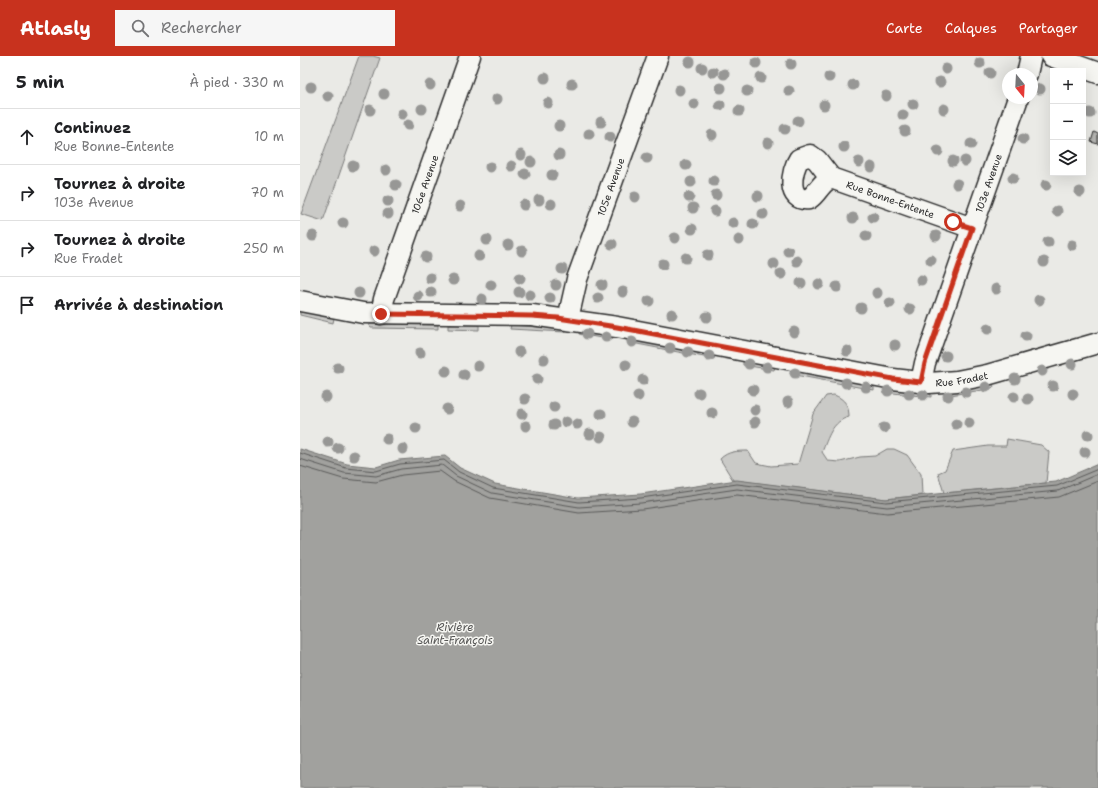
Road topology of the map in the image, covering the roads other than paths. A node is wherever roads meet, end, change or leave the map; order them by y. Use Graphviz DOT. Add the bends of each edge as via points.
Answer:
graph roads {
  1 [pos="470,56"];
  2 [pos="658,56"];
  3 [pos="1031,56"];
  4 [pos="1051,56"];
  5 [pos="1028,68"];
  6 [pos="1098,72"];
  7 [pos="1016,104"];
  8 [pos="831,178"];
  9 [pos="972,228"];
  10 [pos="300,301"];
  11 [pos="381,314"];
  12 [pos="568,319"];
  13 [pos="1098,343"];
  14 [pos="921,382"];
  1 -- 11 [label="street, 106e Avenue" via="384,299"];
  2 -- 12 [label="street, 105e Avenue" via="577,279"];
  3 -- 5 [label="street"];
  4 -- 6 [label="street"];
  7 -- 9 [label="street, 103e Avenue"];
  8 -- 9 [label="street, Rue Bonne-Entente"];
  9 -- 14 [label="street, 103e Avenue" via="923,368"];
  10 -- 11 [label="street, Rue Fradet" via="354,312"];
  11 -- 12 [label="street, Rue Fradet" via="532,316"];
  12 -- 14 [label="street, Rue Fradet"];
  13 -- 14 [label="street, Rue Fradet" via="977,377 948,382"];
}
